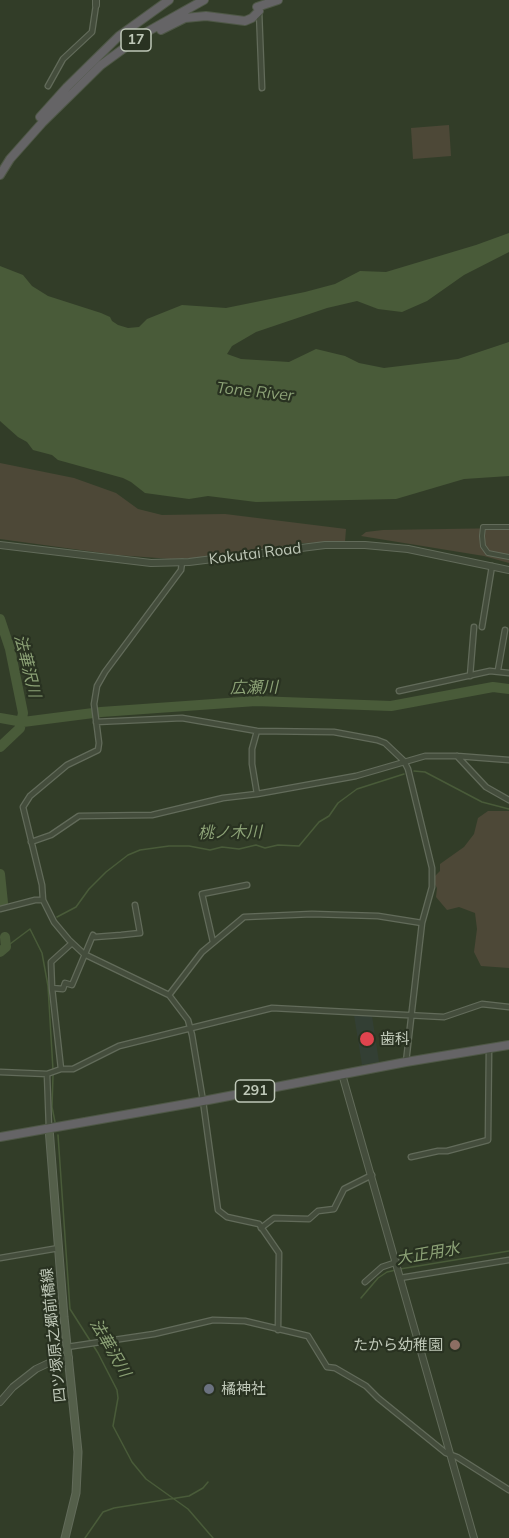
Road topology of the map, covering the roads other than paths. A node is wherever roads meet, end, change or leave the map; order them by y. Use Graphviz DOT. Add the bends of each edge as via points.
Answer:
graph roads {
  1 [pos="169,0"];
  2 [pos="204,0"];
  3 [pos="278,0"];
  4 [pos="96,3"];
  5 [pos="257,6"];
  6 [pos="111,57"];
  7 [pos="48,86"];
  8 [pos="71,88"];
  9 [pos="262,88"];
  10 [pos="0,175"];
  11 [pos="509,527"];
  12 [pos="0,544"];
  13 [pos="509,557"];
  14 [pos="182,562"];
  15 [pos="492,566"];
  16 [pos="509,570"];
  17 [pos="474,627"];
  18 [pos="482,627"];
  19 [pos="505,630"];
  20 [pos="498,670"];
  21 [pos="509,672"];
  22 [pos="470,676"];
  23 [pos="399,691"];
  24 [pos="96,721"];
  25 [pos="257,730"];
  26 [pos="457,756"];
  27 [pos="509,760"];
  28 [pos="404,761"];
  29 [pos="257,794"];
  30 [pos="509,800"];
  31 [pos="31,842"];
  32 [pos="247,885"];
  33 [pos="43,900"];
  34 [pos="135,905"];
  35 [pos="0,909"];
  36 [pos="422,923"];
  37 [pos="213,942"];
  38 [pos="72,943"];
  39 [pos="84,954"];
  40 [pos="52,988"];
  41 [pos="169,995"];
  42 [pos="509,1007"];
  43 [pos="411,1015"];
  44 [pos="190,1028"];
  45 [pos="509,1045"];
  46 [pos="489,1049"];
  47 [pos="406,1062"];
  48 [pos="61,1070"];
  49 [pos="0,1072"];
  50 [pos="47,1074"];
  51 [pos="342,1074"];
  52 [pos="203,1101"];
  53 [pos="49,1128"];
  54 [pos="0,1137"];
  55 [pos="411,1157"];
  56 [pos="372,1175"];
  57 [pos="261,1228"];
  58 [pos="58,1248"];
  59 [pos="0,1258"];
  60 [pos="509,1260"];
  61 [pos="397,1262"];
  62 [pos="400,1278"];
  63 [pos="365,1282"];
  64 [pos="278,1330"];
  65 [pos="68,1347"];
  66 [pos="69,1358"];
  67 [pos="0,1402"];
  68 [pos="452,1456"];
  69 [pos="509,1490"];
  70 [pos="65,1538"];
  71 [pos="474,1538"];
  1 -- 8 [label="highway" via="119,36"];
  2 -- 6 [label="highway, 17"];
  3 -- 5 [label="highway"];
  4 -- 7 [label="street" via="92,32 63,59"];
  5 -- 6 [label="highway" via="252,18 245,21 206,16 185,18"];
  5 -- 9 [label="street"];
  6 -- 8 [label="highway, 17"];
  8 -- 10 [label="highway, 17"];
  11 -- 13 [label="street" via="483,527 482,536 488,553"];
  12 -- 14 [label="street, Kokutai Road" via="136,561"];
  14 -- 15 [label="street, Kokutai Road" via="325,545 366,545"];
  14 -- 24 [label="street" via="181,570 100,680 95,692"];
  15 -- 16 [label="street, Kokutai Road"];
  15 -- 18 [label="street"];
  17 -- 22 [label="street"];
  19 -- 20 [label="street"];
  20 -- 21 [label="street"];
  20 -- 22 [label="street"];
  22 -- 23 [label="street"];
  24 -- 25 [label="street" via="182,718"];
  24 -- 31 [label="street" via="98,750 67,765 24,803"];
  25 -- 28 [label="street" via="334,732 377,740"];
  25 -- 29 [label="street" via="252,749"];
  26 -- 27 [label="street"];
  26 -- 28 [label="street" via="424,756"];
  26 -- 30 [label="street" via="486,787"];
  28 -- 29 [label="street" via="356,776"];
  28 -- 36 [label="street" via="432,868 432,887"];
  29 -- 31 [label="street" via="153,815 79,816 51,835"];
  31 -- 33 [label="street"];
  32 -- 37 [label="street" via="202,894"];
  33 -- 35 [label="street"];
  33 -- 38 [label="street"];
  34 -- 39 [label="street" via="140,933 93,935"];
  36 -- 37 [label="street" via="378,916 244,917"];
  36 -- 43 [label="street"];
  37 -- 41 [label="street"];
  38 -- 39 [label="street"];
  38 -- 40 [label="street" via="51,962"];
  39 -- 40 [label="street" via="72,985 65,983 63,989"];
  39 -- 41 [label="street"];
  40 -- 48 [label="street"];
  41 -- 44 [label="street"];
  42 -- 43 [label="street" via="482,1004 444,1017"];
  43 -- 44 [label="street" via="272,1008"];
  43 -- 47 [label="street"];
  44 -- 48 [label="street" via="119,1046 74,1069"];
  44 -- 52 [label="street"];
  45 -- 46 [label="highway, 291"];
  46 -- 47 [label="highway, 291"];
  46 -- 55 [label="street" via="488,1140"];
  47 -- 51 [label="highway, 291"];
  48 -- 50 [label="street"];
  49 -- 50 [label="street"];
  50 -- 53 [label="street"];
  51 -- 52 [label="highway, 291"];
  51 -- 56 [label="street"];
  52 -- 53 [label="highway, 291"];
  52 -- 57 [label="street" via="218,1210"];
  53 -- 54 [label="highway, 291"];
  53 -- 58 [label="main road, 四ツ塚原之郷前橋線"];
  56 -- 57 [label="street" via="345,1189 334,1209 318,1211 309,1219 274,1218"];
  56 -- 61 [label="street"];
  57 -- 64 [label="street" via="279,1253"];
  58 -- 59 [label="street"];
  58 -- 65 [label="main road, 四ツ塚原之郷前橋線"];
  60 -- 62 [label="street"];
  61 -- 62 [label="street"];
  61 -- 63 [label="street" via="382,1267"];
  62 -- 68 [label="street"];
  64 -- 65 [label="street" via="245,1321 213,1320"];
  64 -- 68 [label="street" via="308,1336 327,1367 366,1386"];
  65 -- 66 [label="main road, 四ツ塚原之郷前橋線"];
  66 -- 67 [label="street" via="36,1369"];
  66 -- 70 [label="main road, 四ツ塚原之郷前橋線" via="78,1471"];
  68 -- 69 [label="street"];
  68 -- 71 [label="street"];
}
